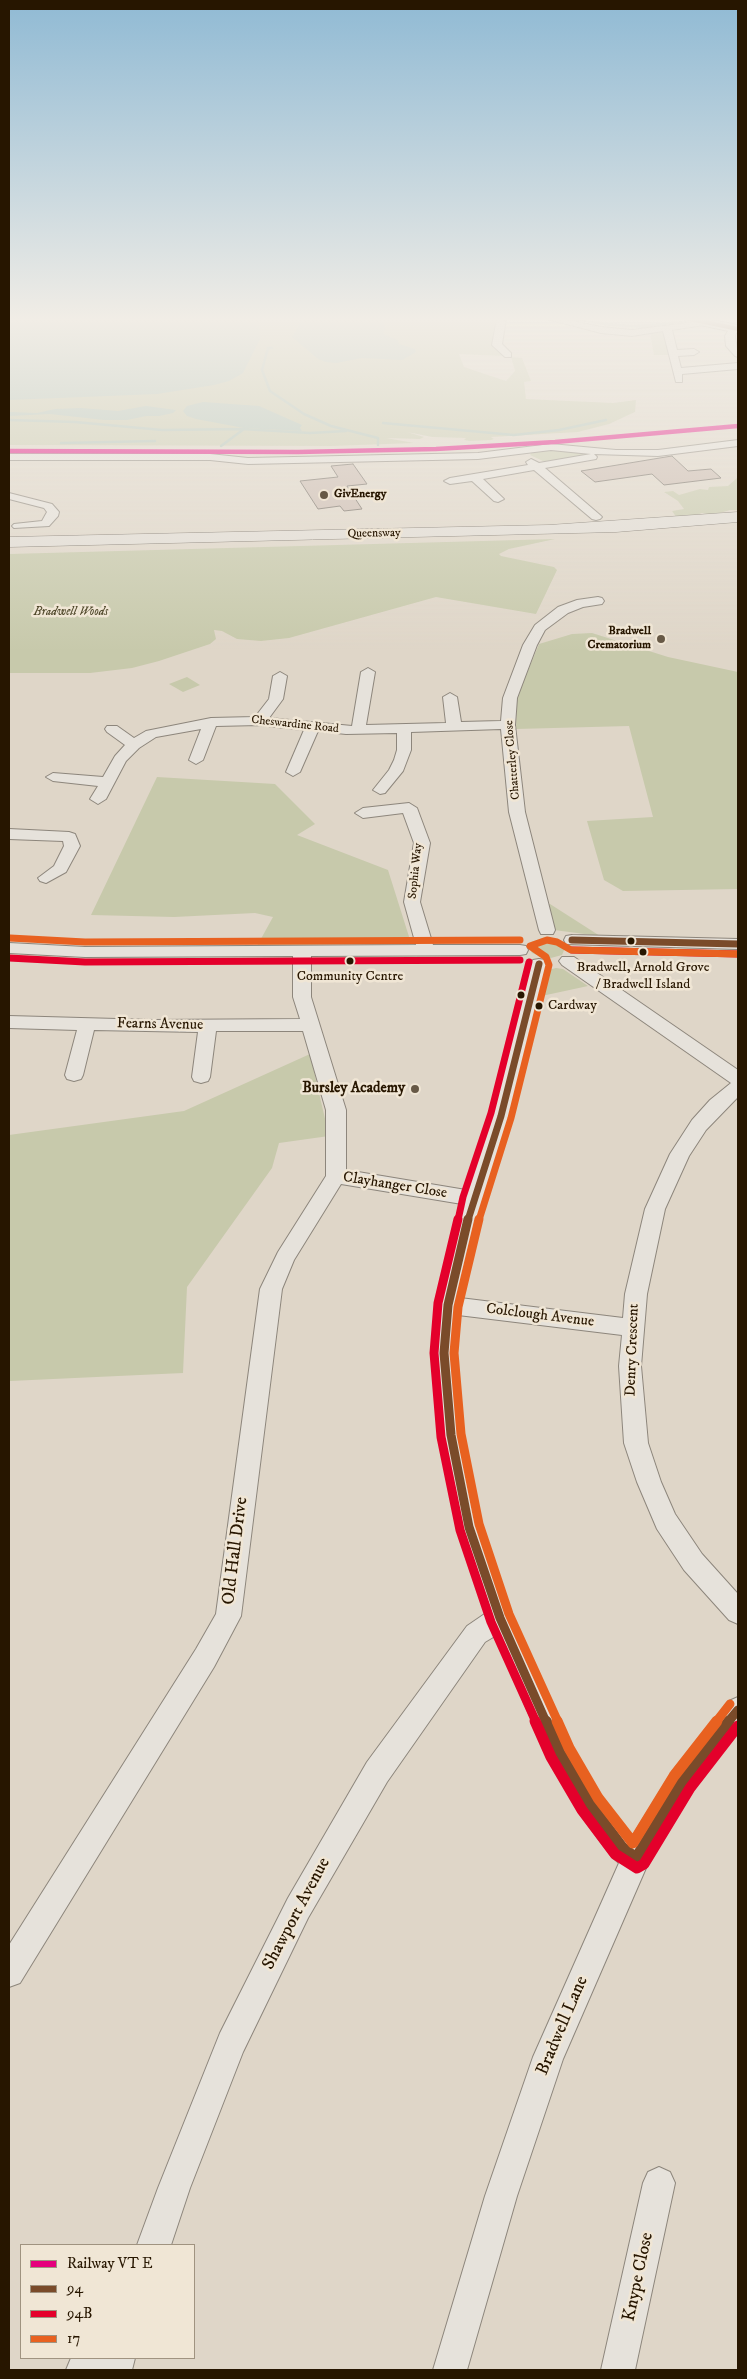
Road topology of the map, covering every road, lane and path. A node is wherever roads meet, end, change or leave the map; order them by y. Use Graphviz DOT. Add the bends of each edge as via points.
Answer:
graph roads {
  1 [pos="738,443"];
  2 [pos="518,450"];
  3 [pos="616,453"];
  4 [pos="9,457"];
  5 [pos="537,467"];
  6 [pos="475,478"];
  7 [pos="450,481"];
  8 [pos="9,496"];
  9 [pos="498,498"];
  10 [pos="596,517"];
  11 [pos="738,517"];
  12 [pos="738,524"];
  13 [pos="18,526"];
  14 [pos="9,542"];
  15 [pos="9,548"];
  16 [pos="598,601"];
  17 [pos="280,676"];
  18 [pos="383,679"];
  19 [pos="454,701"];
  20 [pos="259,721"];
  21 [pos="211,722"];
  22 [pos="508,725"];
  23 [pos="313,726"];
  24 [pos="454,726"];
  25 [pos="112,729"];
  26 [pos="404,729"];
  27 [pos="358,730"];
  28 [pos="134,745"];
  29 [pos="196,760"];
  30 [pos="293,772"];
  31 [pos="53,777"];
  32 [pos="105,782"];
  33 [pos="380,790"];
  34 [pos="98,799"];
  35 [pos="363,813"];
  36 [pos="9,834"];
  37 [pos="46,878"];
  38 [pos="547,930"];
  39 [pos="572,940"];
  40 [pos="738,944"];
  41 [pos="9,948"];
  42 [pos="426,950"];
  43 [pos="520,950"];
  44 [pos="302,952"];
  45 [pos="568,960"];
  46 [pos="539,964"];
  47 [pos="9,1022"];
  48 [pos="87,1024"];
  49 [pos="310,1025"];
  50 [pos="208,1026"];
  51 [pos="73,1075"];
  52 [pos="201,1077"];
  53 [pos="738,1079"];
  54 [pos="738,1087"];
  55 [pos="336,1176"];
  56 [pos="473,1199"];
  57 [pos="448,1305"];
  58 [pos="632,1328"];
  59 [pos="738,1612"];
  60 [pos="500,1618"];
  61 [pos="738,1710"];
  62 [pos="636,1858"];
  63 [pos="9,1972"];
  64 [pos="659,2183"];
  65 [pos="154,2244"];
  66 [pos="92,2359"];
  67 [pos="83,2370"];
  68 [pos="450,2370"];
  69 [pos="618,2370"];
  1 -- 3 [label="street" via="674,452"];
  2 -- 3 [label="street" via="563,448"];
  2 -- 4 [label="street" via="478,456 322,460"];
  2 -- 5 [label="street"];
  3 -- 5 [label="street"];
  5 -- 6 [label="street"];
  5 -- 10 [label="street"];
  6 -- 7 [label="street"];
  6 -- 9 [label="street"];
  8 -- 13 [label="street" via="48,506 53,512 45,524"];
  11 -- 14 [label="highway, Queensway" via="550,530"];
  12 -- 15 [label="highway, Queensway" via="610,534"];
  16 -- 22 [label="street, Chatterley Close" via="563,610 538,630 510,698"];
  17 -- 20 [label="street" via="276,699"];
  18 -- 27 [label="street" via="368,676"];
  19 -- 24 [label="street"];
  20 -- 21 [label="street, Cheswardine Road"];
  20 -- 23 [label="street, Cheswardine Road"];
  21 -- 28 [label="street, Cheswardine Road" via="151,734"];
  21 -- 29 [label="street"];
  22 -- 24 [label="street, Cheswardine Road"];
  22 -- 38 [label="street, Chatterley Close" via="517,812"];
  23 -- 27 [label="street, Cheswardine Road"];
  23 -- 30 [label="street"];
  24 -- 26 [label="street, Cheswardine Road"];
  25 -- 28 [label="street"];
  26 -- 27 [label="street, Cheswardine Road"];
  26 -- 33 [label="street" via="401,760"];
  28 -- 32 [label="street, Cheswardine Road"];
  31 -- 32 [label="street"];
  32 -- 34 [label="street, Cheswardine Road"];
  35 -- 42 [label="street, Sophia Way" via="409,808 422,843 412,902"];
  36 -- 37 [label="street" via="69,838 72,846 60,869"];
  38 -- 39 [label="street"];
  38 -- 43 [label="street" via="524,937 519,944"];
  39 -- 40 [label="street"];
  39 -- 45 [label="street" via="575,952"];
  41 -- 44 [label="street" via="85,952"];
  42 -- 43 [label="street"];
  42 -- 44 [label="street"];
  43 -- 46 [label="street"];
  44 -- 49 [label="street, Clayhanger Close" via="302,997"];
  45 -- 46 [label="street" via="551,965"];
  45 -- 53 [label="street"];
  46 -- 56 [label="street" via="501,1116"];
  47 -- 48 [label="street, Fearns Avenue"];
  48 -- 50 [label="street, Fearns Avenue"];
  48 -- 51 [label="street"];
  49 -- 50 [label="street, Fearns Avenue"];
  49 -- 55 [label="street, Clayhanger Close" via="336,1110"];
  50 -- 52 [label="street"];
  54 -- 58 [label="street, Denry Crescent" via="699,1126 666,1183 643,1260"];
  55 -- 56 [label="street, Clayhanger Close"];
  55 -- 63 [label="street, Old Hall Drive" via="285,1258 272,1289 228,1616"];
  56 -- 57 [label="street"];
  57 -- 58 [label="street, Colclough Avenue"];
  57 -- 60 [label="street" via="444,1353 451,1435 469,1527"];
  58 -- 59 [label="street, Denry Crescent" via="632,1410 636,1443 649,1482 666,1521 694,1562"];
  60 -- 62 [label="street" via="560,1753 590,1804 622,1847"];
  60 -- 65 [label="street, Shawport Avenue" via="476,1634 377,1772 298,1908 231,2044"];
  61 -- 62 [label="street, Bradwell Lane" via="682,1782"];
  62 -- 68 [label="street, Bradwell Lane" via="548,2057 501,2196"];
  64 -- 69 [label="street, Knype Close"];
  66 -- 67 [label="street"];
}
